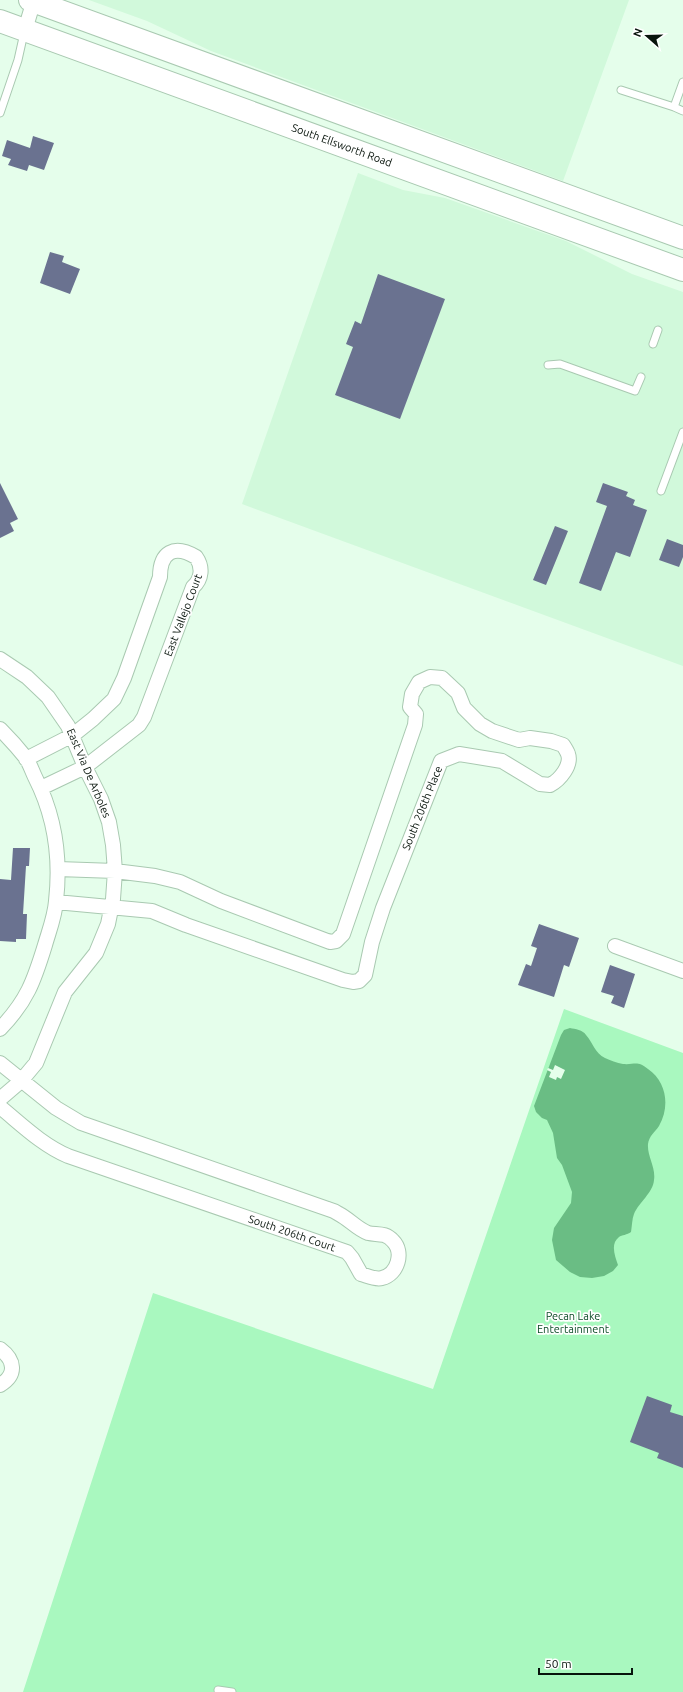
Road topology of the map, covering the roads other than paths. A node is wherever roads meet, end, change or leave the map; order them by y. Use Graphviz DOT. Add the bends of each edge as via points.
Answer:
graph roads {
  1 [pos="32,0"];
  2 [pos="0,21"];
  3 [pos="25,30"];
  4 [pos="683,82"];
  5 [pos="621,90"];
  6 [pos="674,107"];
  7 [pos="683,110"];
  8 [pos="0,113"];
  9 [pos="443,150"];
  10 [pos="436,180"];
  11 [pos="683,238"];
  12 [pos="683,270"];
  13 [pos="658,330"];
  14 [pos="653,344"];
  15 [pos="548,365"];
  16 [pos="641,377"];
  17 [pos="683,432"];
  18 [pos="661,491"];
  19 [pos="0,659"];
  20 [pos="0,728"];
  21 [pos="73,735"];
  22 [pos="26,759"];
  23 [pos="85,768"];
  24 [pos="41,788"];
  25 [pos="58,869"];
  26 [pos="115,871"];
  27 [pos="56,902"];
  28 [pos="111,907"];
  29 [pos="615,946"];
  30 [pos="683,971"];
  31 [pos="0,1029"];
  32 [pos="0,1063"];
  33 [pos="21,1081"];
  34 [pos="0,1098"];
  35 [pos="0,1107"];
  36 [pos="0,1349"];
  37 [pos="0,1385"];
  38 [pos="218,1690"];
  39 [pos="232,1692"];
  1 -- 3 [label="street"];
  1 -- 9 [label="main road"];
  2 -- 3 [label="main road, South Ellsworth Road"];
  3 -- 8 [label="lane"];
  3 -- 10 [label="main road, South Ellsworth Road"];
  4 -- 6 [label="lane"];
  5 -- 6 [label="lane"];
  6 -- 7 [label="lane"];
  9 -- 10 [label="main road"];
  9 -- 11 [label="main road"];
  10 -- 12 [label="main road, South Ellsworth Road"];
  13 -- 14 [label="lane"];
  15 -- 16 [label="lane" via="560,364 635,392"];
  17 -- 18 [label="lane"];
  19 -- 21 [label="street, East Via De Arboles" via="27,677 48,697"];
  20 -- 22 [label="street"];
  21 -- 22 [label="street, East Vallejo Court"];
  21 -- 23 [label="street, East Via De Arboles"];
  21 -- 23 [label="street, East Vallejo Court" via="119,692 160,577 164,557 172,551 178,551 196,557 201,576 193,587 144,717 139,725"];
  22 -- 24 [label="street"];
  23 -- 24 [label="street, East Vallejo Court"];
  23 -- 26 [label="street, East Via De Arboles" via="101,799 109,822"];
  24 -- 25 [label="street" via="55,829"];
  25 -- 26 [label="street"];
  25 -- 27 [label="street"];
  26 -- 28 [label="street, East Via De Arboles"];
  26 -- 28 [label="street, South 206th Place" via="180,882 221,901 330,942 336,941 343,934 415,725 416,714 410,706 412,694 419,682 430,677 442,678 458,693 464,708 480,724 519,740 530,738 563,745 568,755 562,776 550,785 540,784 502,761 459,754 441,761 383,908 365,975 359,981 343,980 152,911"];
  27 -- 28 [label="street"];
  27 -- 31 [label="street" via="28,992"];
  28 -- 33 [label="street, East Via De Arboles" via="108,924 96,953 65,992 36,1063"];
  29 -- 30 [label="street"];
  32 -- 33 [label="street, South 206th Court"];
  33 -- 34 [label="street, East Via De Arboles"];
  33 -- 35 [label="street, South 206th Court" via="56,1108 81,1123 328,1209 368,1233 388,1236 398,1249 399,1259 396,1267 382,1278 361,1274 346,1252 68,1156 40,1140"];
  36 -- 37 [label="street" via="9,1356 12,1370 7,1381"];
  38 -- 39 [label="lane"];
}
